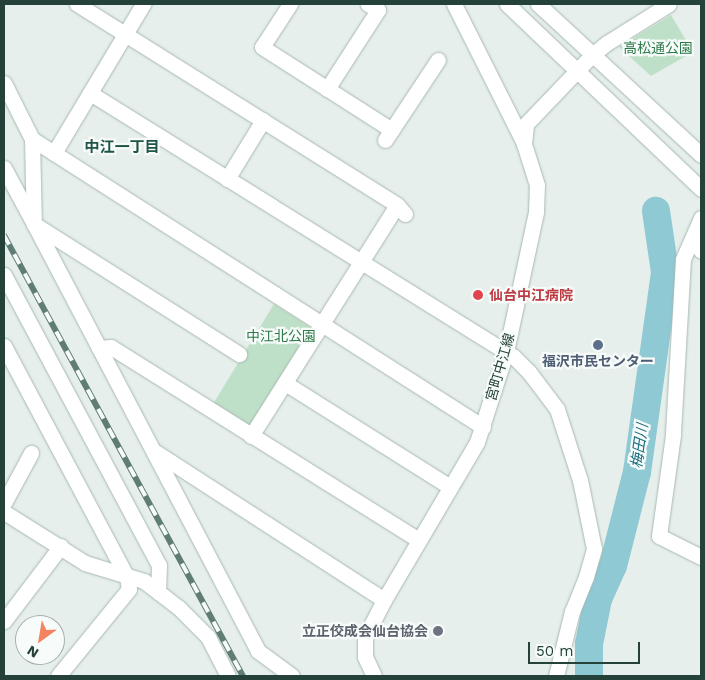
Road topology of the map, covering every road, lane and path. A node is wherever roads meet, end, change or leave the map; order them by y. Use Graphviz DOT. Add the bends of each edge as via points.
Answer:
graph roads {
  1 [pos="78,4"];
  2 [pos="144,4"];
  3 [pos="290,4"];
  4 [pos="368,4"];
  5 [pos="454,4"];
  6 [pos="507,4"];
  7 [pos="538,4"];
  8 [pos="665,5"];
  9 [pos="126,34"];
  10 [pos="592,55"];
  11 [pos="438,60"];
  12 [pos="577,71"];
  13 [pos="4,83"];
  14 [pos="327,89"];
  15 [pos="90,93"];
  16 [pos="263,120"];
  17 [pos="32,139"];
  18 [pos="524,144"];
  19 [pos="54,153"];
  20 [pos="701,155"];
  21 [pos="4,168"];
  22 [pos="227,179"];
  23 [pos="701,190"];
  24 [pos="701,218"];
  25 [pos="34,224"];
  26 [pos="692,238"];
  27 [pos="701,251"];
  28 [pos="360,263"];
  29 [pos="4,275"];
  30 [pos="322,324"];
  31 [pos="4,346"];
  32 [pos="99,348"];
  33 [pos="506,352"];
  34 [pos="239,354"];
  35 [pos="285,383"];
  36 [pos="483,426"];
  37 [pos="251,436"];
  38 [pos="152,450"];
  39 [pos="31,453"];
  40 [pos="450,487"];
  41 [pos="4,503"];
  42 [pos="4,512"];
  43 [pos="419,540"];
  44 [pos="61,546"];
  45 [pos="701,557"];
  46 [pos="127,577"];
  47 [pos="158,592"];
  48 [pos="384,600"];
  49 [pos="4,620"];
  50 [pos="225,675"];
  51 [pos="58,676"];
  52 [pos="292,676"];
  53 [pos="374,676"];
  54 [pos="556,676"];
  1 -- 9 [label="street"];
  2 -- 9 [label="street"];
  3 -- 14 [label="street" via="262,47"];
  4 -- 14 [label="street" via="378,10"];
  5 -- 18 [label="street"];
  6 -- 12 [label="street"];
  7 -- 10 [label="street"];
  8 -- 10 [label="street, 宮町中江線"];
  9 -- 15 [label="street"];
  9 -- 16 [label="street"];
  10 -- 12 [label="street, 宮町中江線"];
  10 -- 20 [label="street"];
  11 -- 14 [label="street" via="388,135"];
  12 -- 18 [label="street, 宮町中江線" via="526,124"];
  12 -- 23 [label="street"];
  13 -- 17 [label="street"];
  15 -- 19 [label="street"];
  15 -- 22 [label="street"];
  16 -- 22 [label="street"];
  16 -- 28 [label="street" via="401,210"];
  17 -- 19 [label="street"];
  17 -- 25 [label="street"];
  18 -- 33 [label="street, 宮町中江線" via="536,185 536,212"];
  19 -- 30 [label="street"];
  21 -- 25 [label="street"];
  22 -- 28 [label="street"];
  24 -- 26 [label="street"];
  25 -- 32 [label="street"];
  25 -- 34 [label="street"];
  26 -- 27 [label="street"];
  26 -- 45 [label="street" via="684,258 673,435 659,536"];
  28 -- 30 [label="street"];
  28 -- 33 [label="street"];
  29 -- 47 [label="street" via="159,565"];
  30 -- 35 [label="street"];
  30 -- 36 [label="street"];
  31 -- 46 [label="street"];
  32 -- 37 [label="street" via="111,347"];
  32 -- 38 [label="street"];
  33 -- 36 [label="street, 宮町中江線"];
  33 -- 54 [label="street" via="530,372 557,409 580,480 594,549 572,611"];
  35 -- 37 [label="street"];
  35 -- 40 [label="street"];
  36 -- 40 [label="street, 宮町中江線"];
  37 -- 43 [label="street"];
  38 -- 48 [label="street"];
  38 -- 52 [label="street" via="258,651"];
  39 -- 41 [label="street"];
  40 -- 43 [label="street, 宮町中江線"];
  42 -- 44 [label="street"];
  43 -- 48 [label="street, 宮町中江線"];
  44 -- 46 [label="street" via="85,563"];
  44 -- 49 [label="street"];
  46 -- 47 [label="street" via="144,581"];
  46 -- 51 [label="street" via="129,589"];
  47 -- 50 [label="street" via="208,636"];
  48 -- 53 [label="street, 宮町中江線" via="365,637 365,657"];
}
